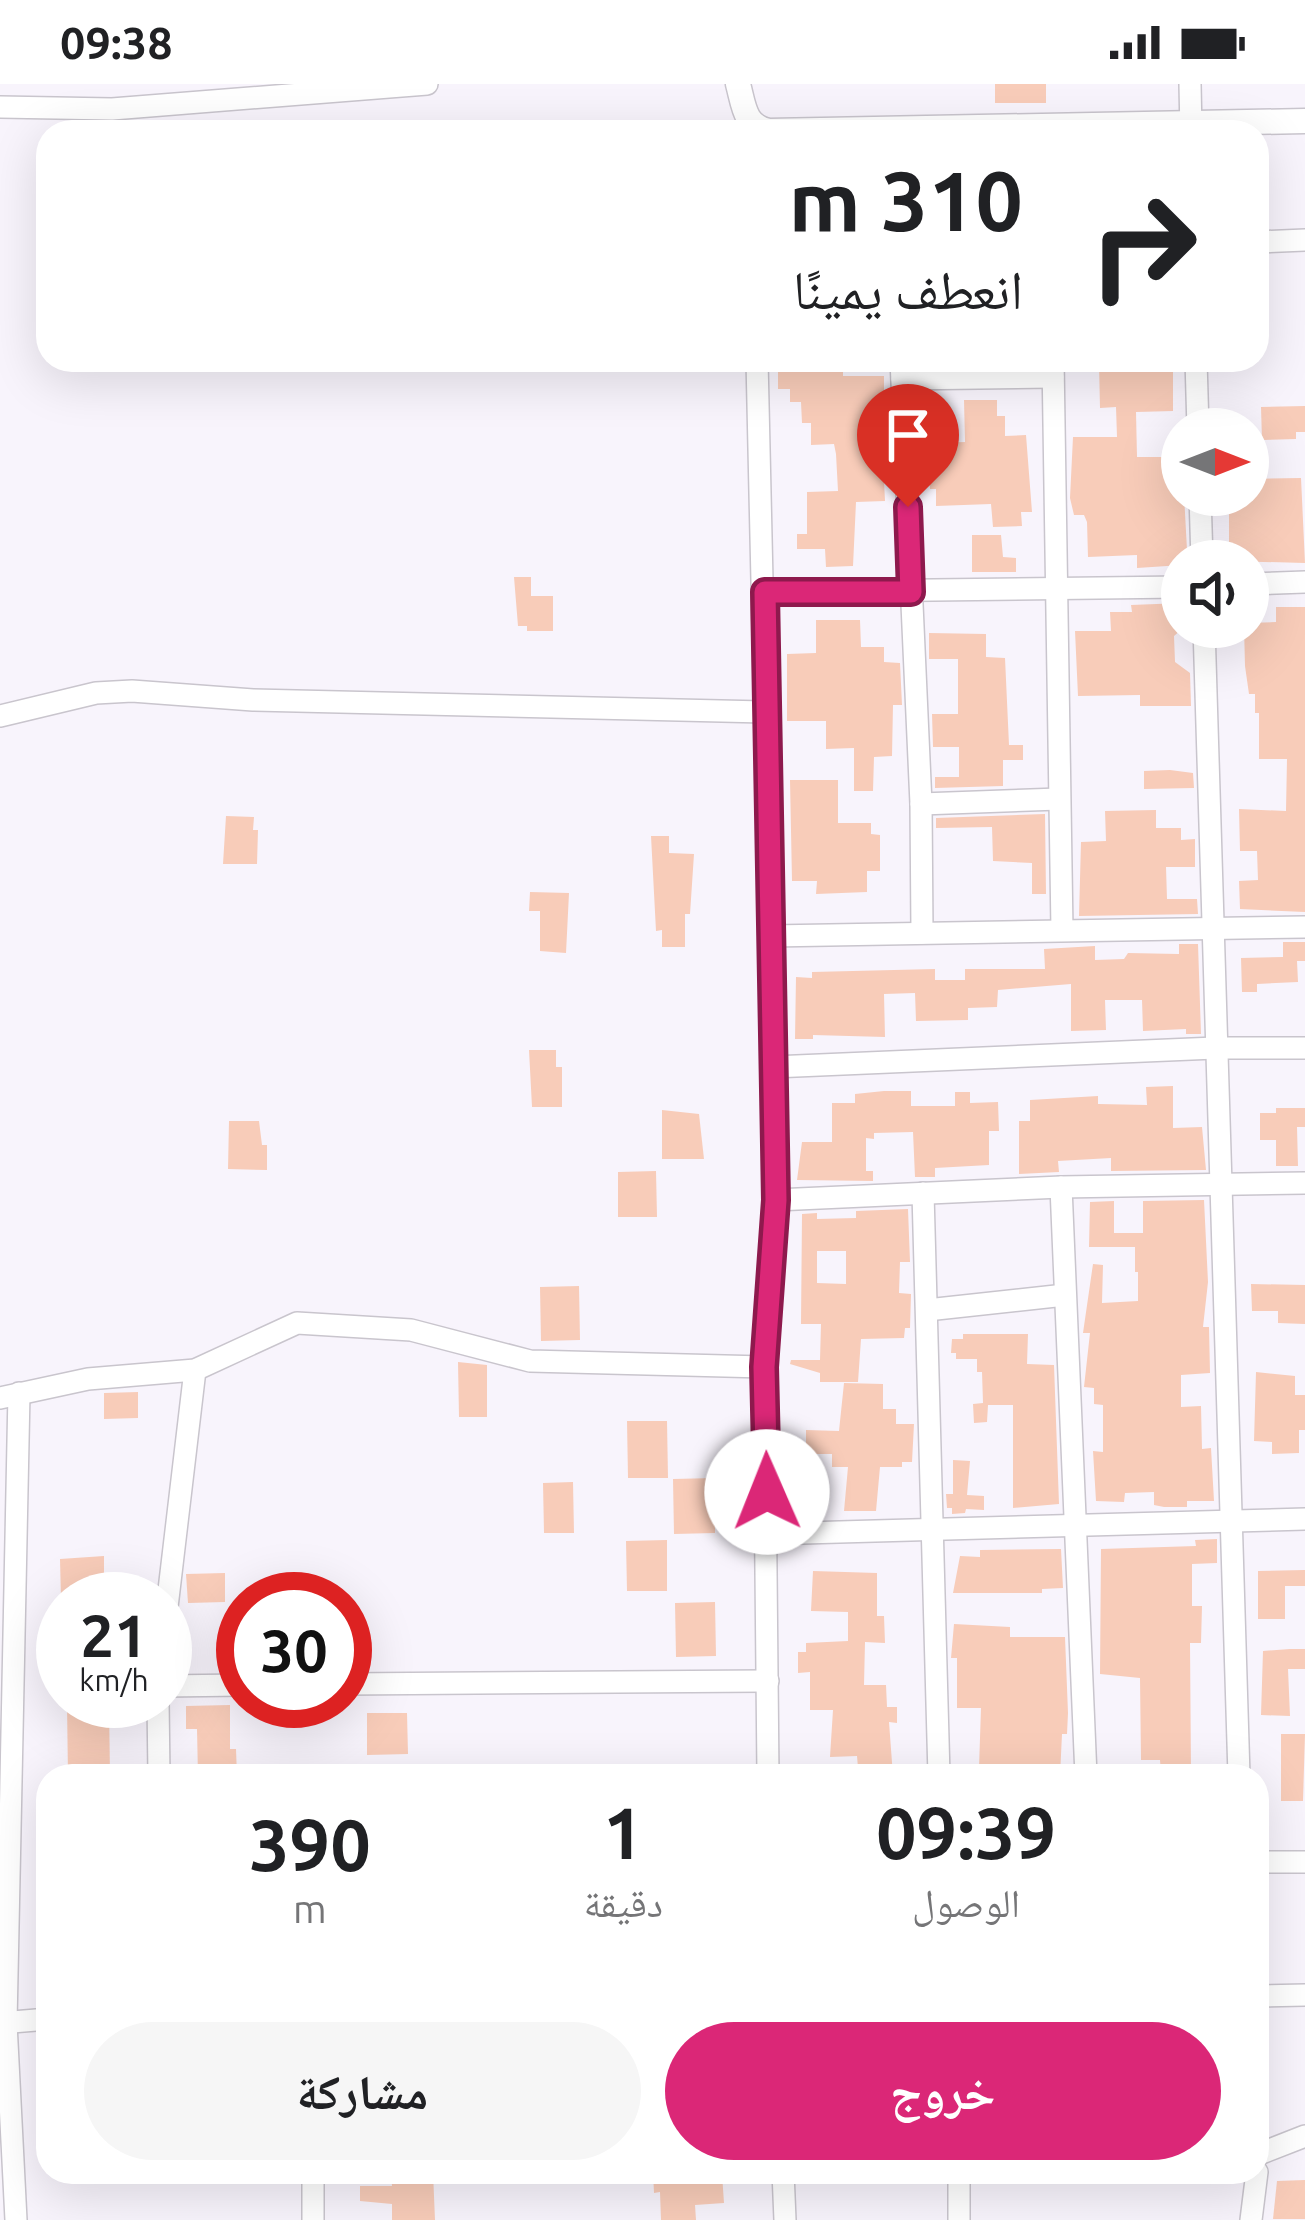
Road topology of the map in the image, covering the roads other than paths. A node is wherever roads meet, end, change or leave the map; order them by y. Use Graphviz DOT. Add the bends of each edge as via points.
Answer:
graph roads {
  1 [pos="427,84"];
  2 [pos="737,84"];
  3 [pos="1190,84"];
  4 [pos="0,106"];
  5 [pos="749,120"];
  6 [pos="1190,120"];
  7 [pos="1305,121"];
  8 [pos="1269,123"];
  9 [pos="1305,240"];
  10 [pos="1269,242"];
  11 [pos="757,372"];
  12 [pos="902,372"];
  13 [pos="1053,372"];
  14 [pos="1196,372"];
  15 [pos="1197,408"];
  16 [pos="1305,582"];
  17 [pos="1269,583"];
  18 [pos="1161,587"];
  19 [pos="1060,590"];
  20 [pos="765,592"];
  21 [pos="911,592"];
  22 [pos="1205,648"];
  23 [pos="767,712"];
  24 [pos="0,716"];
  25 [pos="1060,799"];
  26 [pos="921,804"];
  27 [pos="1305,927"];
  28 [pos="1215,929"];
  29 [pos="1062,930"];
  30 [pos="922,933"];
  31 [pos="771,936"];
  32 [pos="1215,1048"];
  33 [pos="1305,1048"];
  34 [pos="772,1067"];
  35 [pos="1305,1184"];
  36 [pos="1220,1186"];
  37 [pos="1061,1187"];
  38 [pos="923,1193"];
  39 [pos="776,1200"];
  40 [pos="1065,1295"];
  41 [pos="927,1310"];
  42 [pos="764,1367"];
  43 [pos="195,1370"];
  44 [pos="9,1395"];
  45 [pos="1305,1519"];
  46 [pos="1229,1523"];
  47 [pos="1074,1527"];
  48 [pos="935,1531"];
  49 [pos="768,1534"];
  50 [pos="171,1572"];
  51 [pos="768,1681"];
  52 [pos="372,1684"];
  53 [pos="158,1728"];
  54 [pos="159,1764"];
  55 [pos="768,1764"];
  56 [pos="939,1764"];
  57 [pos="1085,1764"];
  58 [pos="1238,1764"];
  59 [pos="1269,1862"];
  60 [pos="1305,1862"];
  61 [pos="1305,1995"];
  62 [pos="1269,1996"];
  63 [pos="36,2019"];
  64 [pos="3,2023"];
  65 [pos="1305,2136"];
  66 [pos="1269,2156"];
  67 [pos="313,2184"];
  68 [pos="784,2184"];
  69 [pos="959,2184"];
  70 [pos="1255,2184"];
  71 [pos="16,2220"];
  72 [pos="314,2220"];
  73 [pos="785,2220"];
  74 [pos="958,2220"];
  75 [pos="1251,2220"];
  1 -- 4 [label="street" via="112,109"];
  2 -- 5 [label="street"];
  3 -- 6 [label="street"];
  7 -- 8 [label="street"];
  9 -- 10 [label="street"];
  11 -- 20 [label="street"];
  12 -- 21 [label="street"];
  13 -- 19 [label="street"];
  14 -- 15 [label="street"];
  16 -- 17 [label="street"];
  18 -- 19 [label="street"];
  19 -- 21 [label="street"];
  19 -- 25 [label="street"];
  20 -- 21 [label="street"];
  20 -- 23 [label="street"];
  21 -- 26 [label="street"];
  22 -- 28 [label="street"];
  23 -- 24 [label="street" via="132,691"];
  23 -- 31 [label="street"];
  25 -- 26 [label="street"];
  25 -- 29 [label="street"];
  26 -- 30 [label="street"];
  27 -- 28 [label="street"];
  28 -- 29 [label="street"];
  28 -- 32 [label="street"];
  29 -- 30 [label="street"];
  30 -- 31 [label="street"];
  31 -- 34 [label="street"];
  32 -- 33 [label="street"];
  32 -- 34 [label="street"];
  32 -- 36 [label="street"];
  34 -- 39 [label="street"];
  35 -- 36 [label="street"];
  36 -- 37 [label="street"];
  36 -- 46 [label="street"];
  37 -- 38 [label="street"];
  37 -- 40 [label="street"];
  38 -- 39 [label="street"];
  38 -- 41 [label="street"];
  39 -- 42 [label="street"];
  40 -- 41 [label="street"];
  40 -- 47 [label="street"];
  41 -- 48 [label="street"];
  42 -- 43 [label="street" via="530,1361 411,1330 297,1324"];
  42 -- 49 [label="street"];
  43 -- 44 [label="street"];
  43 -- 50 [label="street"];
  44 -- 64 [label="street"];
  45 -- 46 [label="street"];
  46 -- 47 [label="street"];
  46 -- 58 [label="street"];
  47 -- 48 [label="street"];
  47 -- 57 [label="street"];
  48 -- 49 [label="street"];
  48 -- 56 [label="street"];
  49 -- 51 [label="street"];
  51 -- 52 [label="street"];
  51 -- 55 [label="street"];
  53 -- 54 [label="street"];
  59 -- 60 [label="street"];
  61 -- 62 [label="street"];
  63 -- 64 [label="street"];
  64 -- 71 [label="street"];
  65 -- 66 [label="street"];
  67 -- 72 [label="street"];
  68 -- 73 [label="street"];
  69 -- 74 [label="street"];
  70 -- 75 [label="street"];
}
